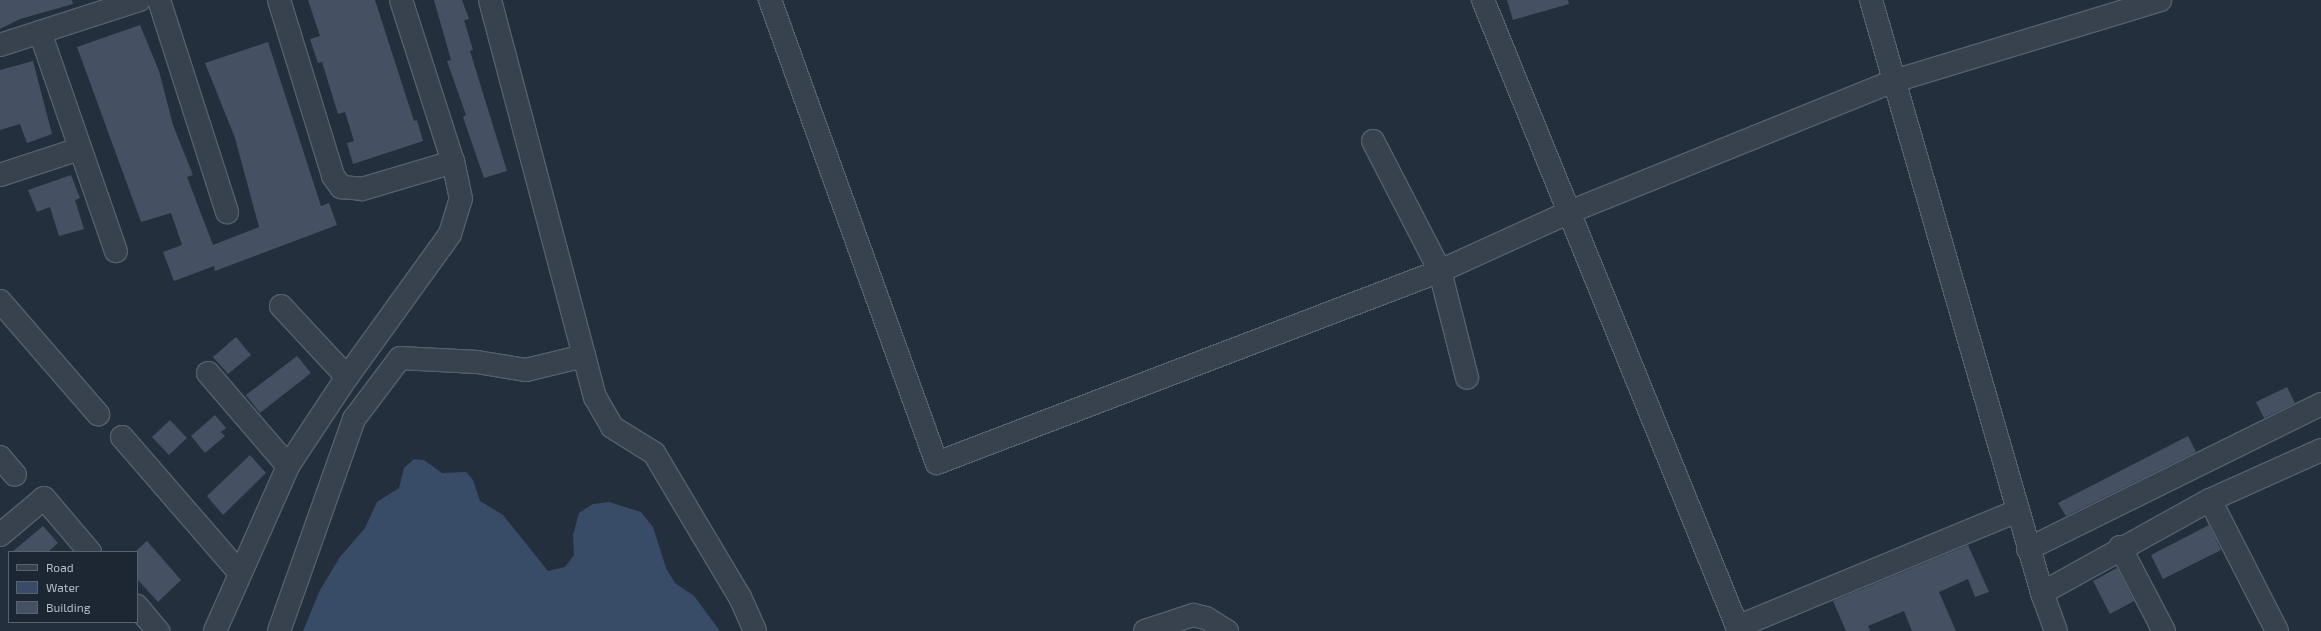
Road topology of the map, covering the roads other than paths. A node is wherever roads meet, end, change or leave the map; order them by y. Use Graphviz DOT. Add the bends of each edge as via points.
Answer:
graph roads {
  1 [pos="139,0"];
  2 [pos="158,0"];
  3 [pos="279,0"];
  4 [pos="401,0"];
  5 [pos="490,0"];
  6 [pos="770,0"];
  7 [pos="1483,0"];
  8 [pos="1872,0"];
  9 [pos="2160,0"];
  10 [pos="40,32"];
  11 [pos="0,45"];
  12 [pos="1894,81"];
  13 [pos="1373,141"];
  14 [pos="79,149"];
  15 [pos="454,162"];
  16 [pos="0,175"];
  17 [pos="227,212"];
  18 [pos="1567,213"];
  19 [pos="116,251"];
  20 [pos="1440,271"];
  21 [pos="281,306"];
  22 [pos="2,308"];
  23 [pos="584,356"];
  24 [pos="208,373"];
  25 [pos="347,377"];
  26 [pos="1467,378"];
  27 [pos="2321,404"];
  28 [pos="98,414"];
  29 [pos="122,437"];
  30 [pos="0,457"];
  31 [pos="2318,459"];
  32 [pos="288,466"];
  33 [pos="15,475"];
  34 [pos="2210,500"];
  35 [pos="2017,511"];
  36 [pos="0,535"];
  37 [pos="2120,547"];
  38 [pos="2028,549"];
  39 [pos="89,551"];
  40 [pos="238,572"];
  41 [pos="2042,593"];
  42 [pos="138,607"];
  43 [pos="1738,629"];
  44 [pos="158,631"];
  45 [pos="215,631"];
  46 [pos="279,631"];
  47 [pos="755,631"];
  48 [pos="1145,631"];
  49 [pos="1227,631"];
  50 [pos="2056,631"];
  51 [pos="2164,631"];
  52 [pos="2277,631"];
  1 -- 10 [label="street"];
  2 -- 17 [label="street"];
  3 -- 15 [label="street" via="333,176 341,186 362,189"];
  4 -- 15 [label="street"];
  5 -- 23 [label="street"];
  6 -- 20 [label="street" via="937,463"];
  7 -- 18 [label="street"];
  8 -- 12 [label="street"];
  9 -- 12 [label="street"];
  10 -- 11 [label="street"];
  10 -- 14 [label="street"];
  12 -- 18 [label="street"];
  12 -- 35 [label="street"];
  13 -- 20 [label="street"];
  14 -- 16 [label="street"];
  14 -- 19 [label="street"];
  15 -- 25 [label="street" via="461,199 450,234"];
  18 -- 20 [label="street"];
  18 -- 43 [label="street"];
  20 -- 26 [label="street"];
  21 -- 25 [label="street"];
  22 -- 28 [label="street"];
  23 -- 46 [label="street" via="526,370 477,362 400,358 354,419"];
  23 -- 47 [label="street" via="595,397 612,427 654,453 740,598"];
  24 -- 32 [label="street"];
  25 -- 32 [label="street"];
  27 -- 38 [label="street"];
  29 -- 40 [label="street"];
  30 -- 33 [label="street"];
  31 -- 34 [label="street"];
  32 -- 40 [label="street"];
  34 -- 37 [label="street"];
  34 -- 52 [label="street"];
  35 -- 38 [label="street"];
  35 -- 43 [label="street"];
  36 -- 39 [label="street" via="44,498"];
  37 -- 41 [label="street"];
  37 -- 51 [label="street"];
  38 -- 41 [label="street"];
  40 -- 45 [label="street"];
  41 -- 50 [label="street"];
  42 -- 44 [label="street"];
  48 -- 49 [label="street" via="1193,615 1206,618"];
}
